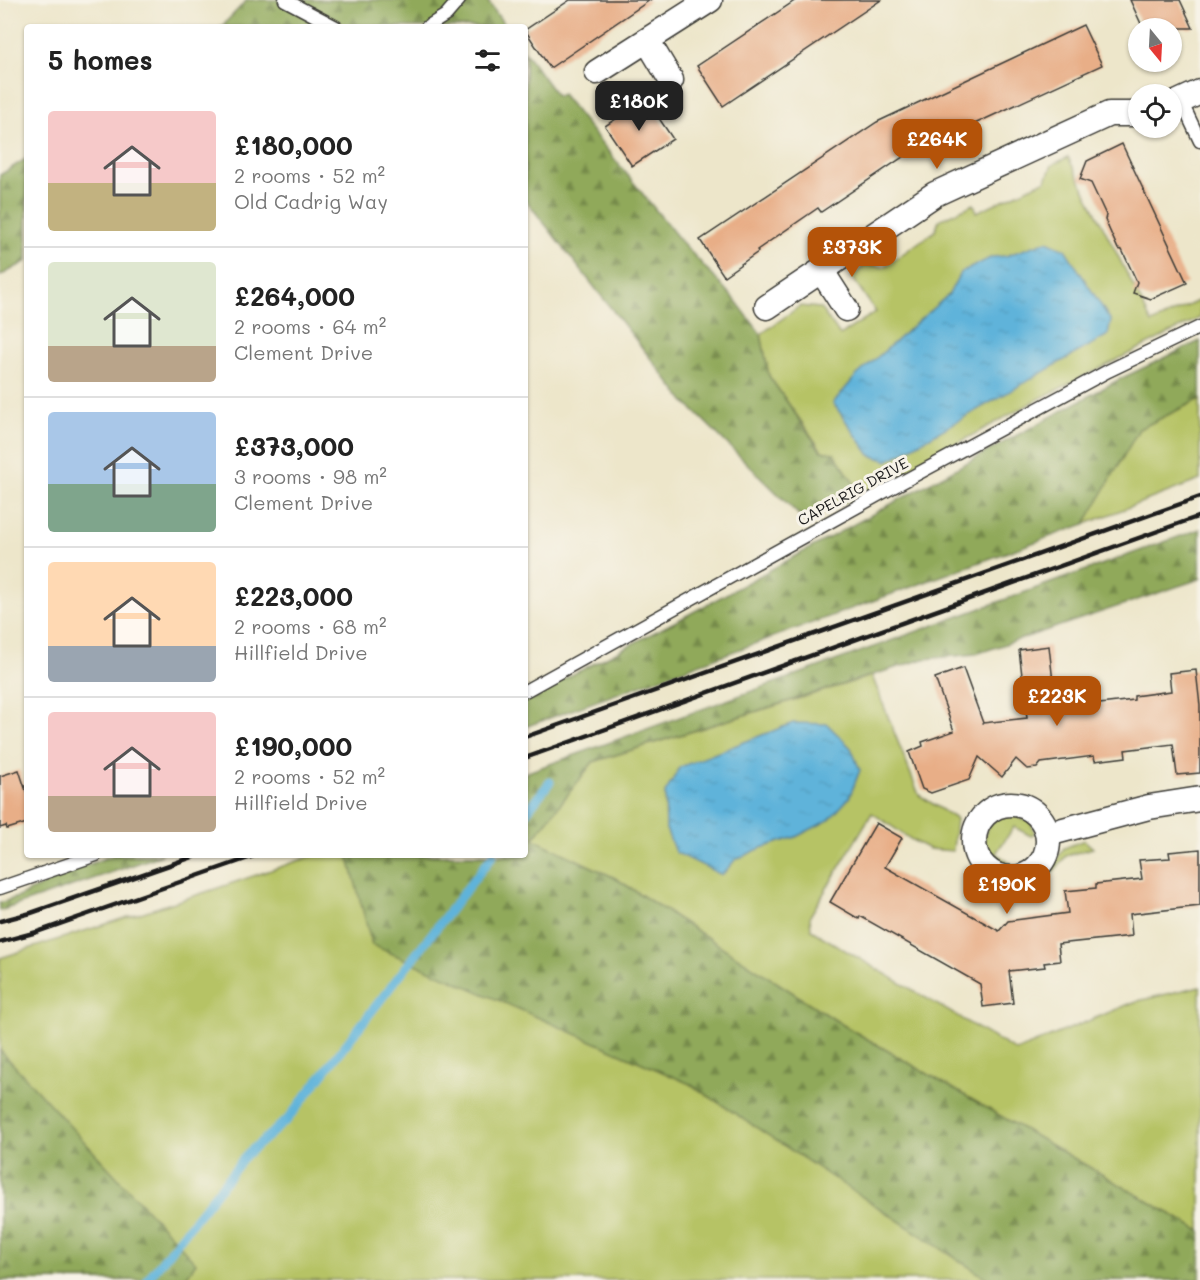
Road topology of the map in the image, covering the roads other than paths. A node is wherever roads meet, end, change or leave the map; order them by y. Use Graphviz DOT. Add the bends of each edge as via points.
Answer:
graph roads {
  1 [pos="285,0"];
  2 [pos="459,0"];
  3 [pos="710,0"];
  4 [pos="330,24"];
  5 [pos="432,24"];
  6 [pos="647,40"];
  7 [pos="597,72"];
  8 [pos="671,80"];
  9 [pos="1184,99"];
  10 [pos="1128,114"];
  11 [pos="1200,141"];
  12 [pos="821,270"];
  13 [pos="766,307"];
  14 [pos="846,309"];
  15 [pos="1200,327"];
  16 [pos="528,689"];
  17 [pos="1200,799"];
  18 [pos="1048,834"];
  19 [pos="87,858"];
  20 [pos="0,888"];
  1 -- 4 [label="lane"];
  2 -- 5 [label="lane"];
  3 -- 6 [label="street"];
  6 -- 7 [label="street"];
  6 -- 8 [label="street"];
  9 -- 11 [label="lane"];
  10 -- 12 [label="street" via="1109,114 935,194"];
  12 -- 13 [label="street"];
  12 -- 14 [label="street"];
  15 -- 16 [label="lane, CAPELRIG DRIVE" via="1108,371"];
  17 -- 18 [label="street" via="1149,807"];
  19 -- 20 [label="lane"];
}
